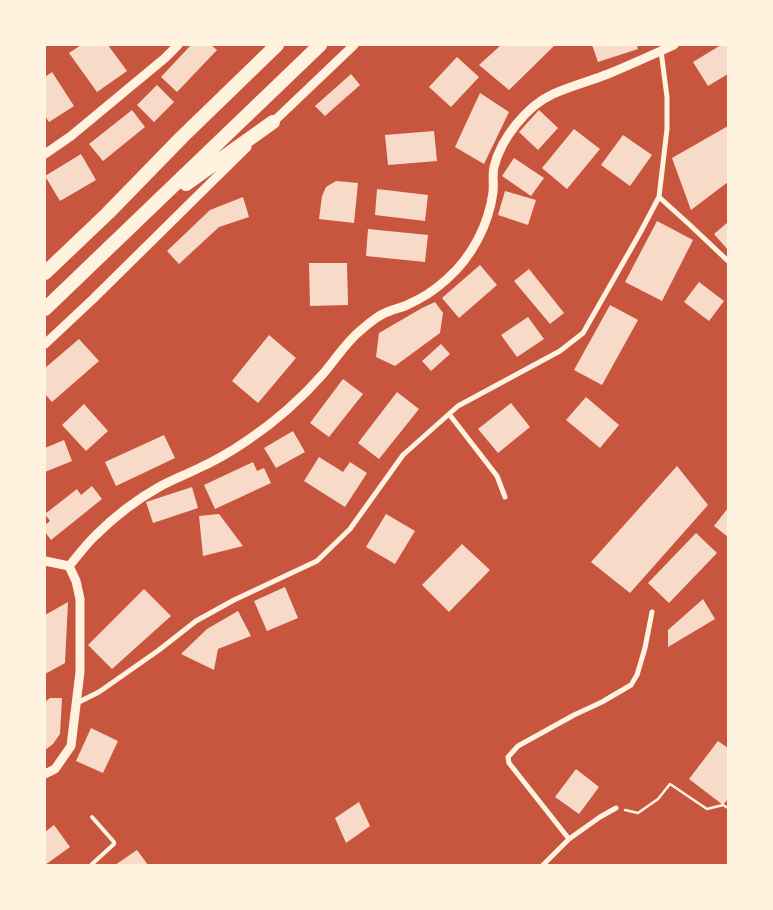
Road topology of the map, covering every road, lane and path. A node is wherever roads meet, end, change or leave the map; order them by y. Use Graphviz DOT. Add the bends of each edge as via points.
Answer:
graph roads {
  1 [pos="178,45"];
  2 [pos="277,45"];
  3 [pos="320,45"];
  4 [pos="354,45"];
  5 [pos="674,45"];
  6 [pos="661,51"];
  7 [pos="273,122"];
  8 [pos="45,154"];
  9 [pos="659,197"];
  10 [pos="152,207"];
  11 [pos="728,261"];
  12 [pos="45,272"];
  13 [pos="45,309"];
  14 [pos="45,344"];
  15 [pos="449,414"];
  16 [pos="505,497"];
  17 [pos="45,561"];
  18 [pos="69,566"];
  19 [pos="652,612"];
  20 [pos="77,703"];
  21 [pos="45,774"];
  22 [pos="616,808"];
  23 [pos="728,808"];
  24 [pos="92,817"];
  25 [pos="569,839"];
  26 [pos="91,865"];
  27 [pos="543,865"];
  1 -- 8 [label="street" via="71,136"];
  2 -- 12 [label="highway"];
  3 -- 10 [label="highway"];
  4 -- 7 [label="street"];
  5 -- 6 [label="street"];
  6 -- 9 [label="street" via="667,129"];
  6 -- 18 [label="street" via="552,94 526,113 499,152 487,216 478,239 448,278 429,294 384,313 361,330 311,387 270,425 223,456 160,486 126,508 95,535"];
  7 -- 10 [label="highway"];
  7 -- 14 [label="street"];
  9 -- 11 [label="street"];
  9 -- 15 [label="street" via="583,333 560,351 458,406"];
  10 -- 13 [label="highway"];
  15 -- 16 [label="street" via="497,476"];
  15 -- 20 [label="street" via="403,455 350,530 317,561 196,621 106,687"];
  17 -- 18 [label="street"];
  18 -- 20 [label="street" via="80,599"];
  19 -- 25 [label="street" via="645,648 631,685 518,746 508,757 509,763"];
  20 -- 21 [label="street" via="71,746 55,769"];
  22 -- 23 [label="path" via="638,813 658,799 670,784 707,809 724,805"];
  22 -- 25 [label="street"];
  24 -- 26 [label="lane" via="114,844"];
  25 -- 27 [label="street"];
}
